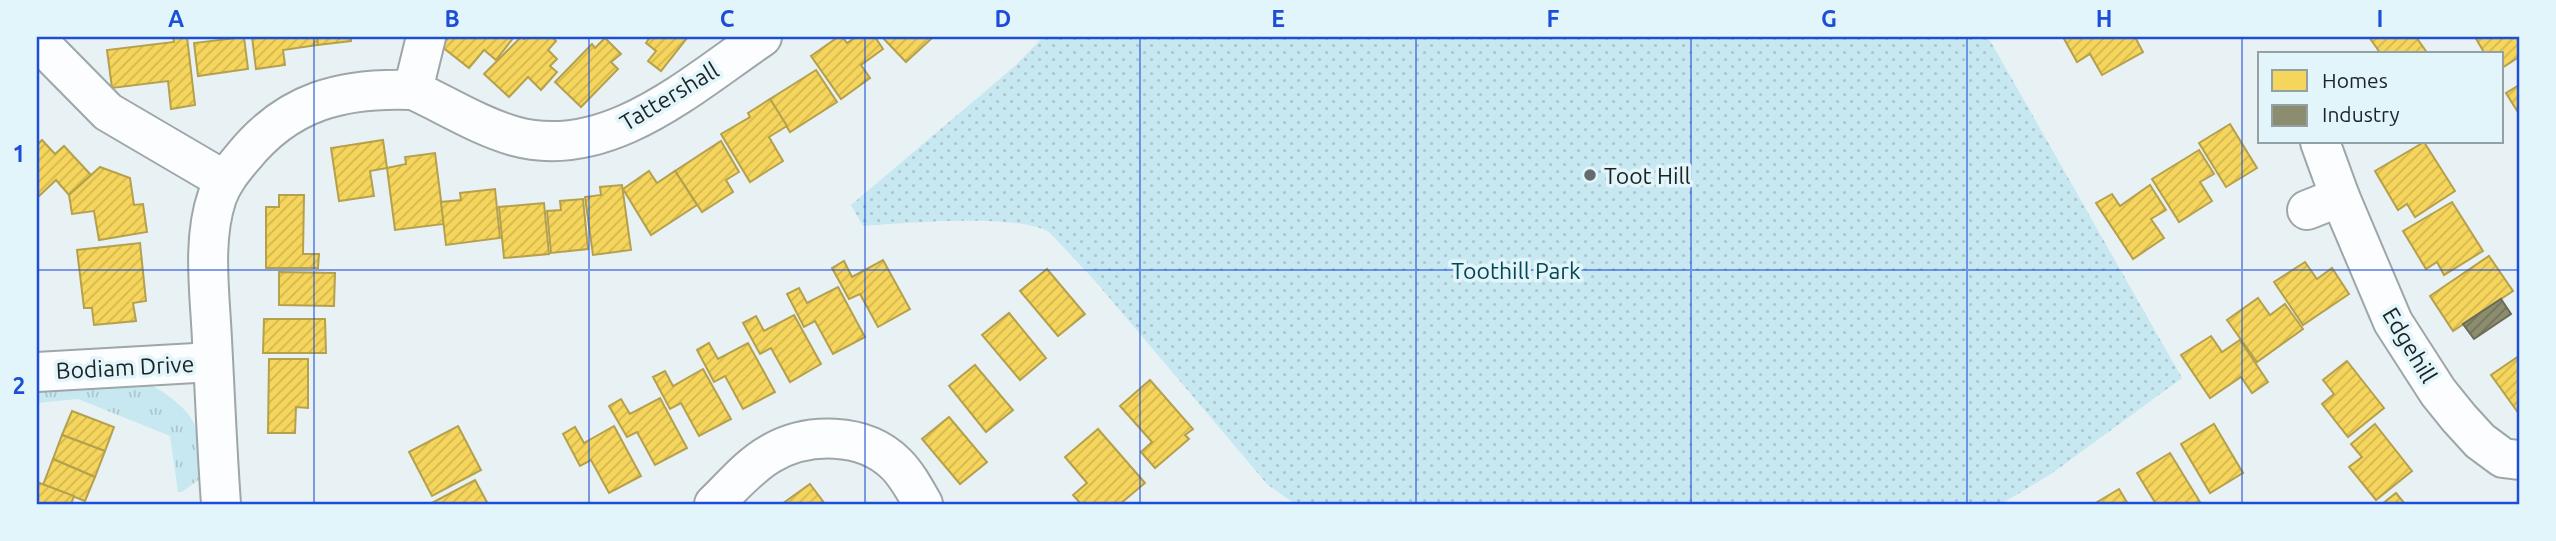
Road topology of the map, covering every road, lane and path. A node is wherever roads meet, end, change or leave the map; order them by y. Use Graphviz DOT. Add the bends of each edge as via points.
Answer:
graph roads {
  1 [pos="426,37"];
  2 [pos="762,37"];
  3 [pos="58,46"];
  4 [pos="413,90"];
  5 [pos="2320,144"];
  6 [pos="224,180"];
  7 [pos="213,362"];
  8 [pos="37,372"];
  9 [pos="2519,460"];
  10 [pos="221,504"];
  11 [pos="713,504"];
  12 [pos="923,504"];
  1 -- 4 [label="street"];
  2 -- 4 [label="street, Tattershall" via="629,124 555,142 512,135"];
  3 -- 6 [label="street" via="108,112"];
  4 -- 6 [label="street, Tattershall" via="350,92 315,102 263,134"];
  5 -- 9 [label="street, Edgehill" via="2323,203 2393,322 2438,393 2480,441 2503,458"];
  6 -- 7 [label="street, Tattershall" via="209,248"];
  7 -- 8 [label="street, Bodiam Drive"];
  7 -- 10 [label="street, Tattershall"];
  11 -- 12 [label="street" via="768,455 810,439 857,442 876,450 895,463"];
}
